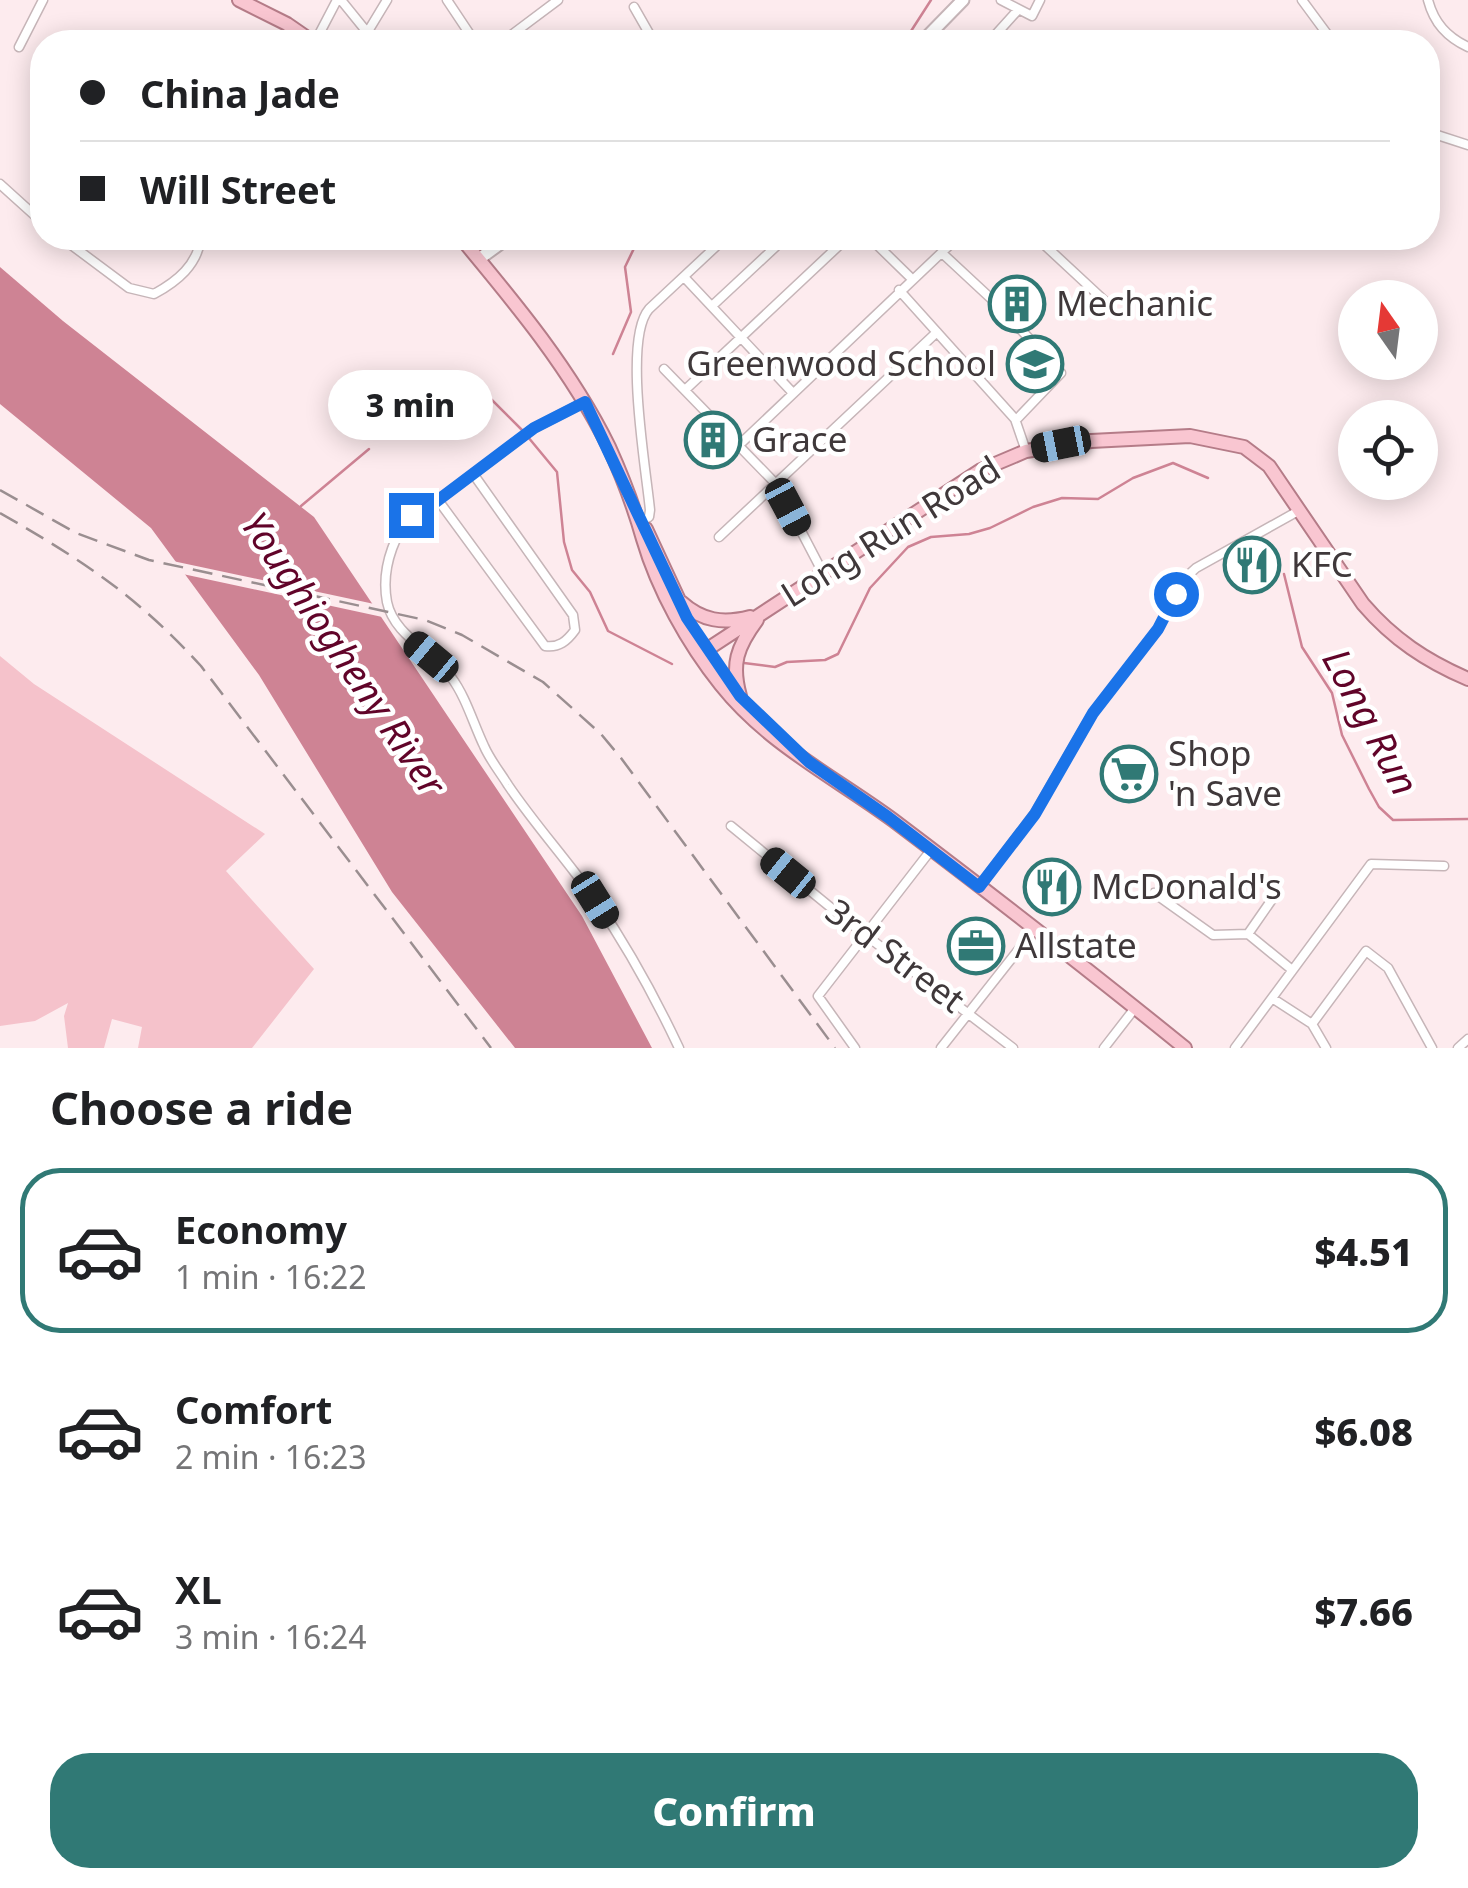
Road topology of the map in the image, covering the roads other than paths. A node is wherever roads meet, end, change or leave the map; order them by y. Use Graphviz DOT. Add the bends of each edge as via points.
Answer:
graph roads {
  1 [pos="43,0"];
  2 [pos="239,0"];
  3 [pos="339,0"];
  4 [pos="387,0"];
  5 [pos="447,0"];
  6 [pos="558,0"];
  7 [pos="963,0"];
  8 [pos="1001,0"];
  9 [pos="1040,0"];
  10 [pos="1302,0"];
  11 [pos="1428,0"];
  12 [pos="634,7"];
  13 [pos="1017,11"];
  14 [pos="296,30"];
  15 [pos="321,30"];
  16 [pos="364,30"];
  17 [pos="369,30"];
  18 [pos="467,30"];
  19 [pos="518,30"];
  20 [pos="645,30"];
  21 [pos="934,30"];
  22 [pos="1000,30"];
  23 [pos="1324,30"];
  24 [pos="19,47"];
  25 [pos="1468,47"];
  26 [pos="1440,136"];
  27 [pos="1468,145"];
  28 [pos="0,184"];
  29 [pos="30,211"];
  30 [pos="78,250"];
  31 [pos="198,250"];
  32 [pos="472,250"];
  33 [pos="491,250"];
  34 [pos="712,250"];
  35 [pos="772,250"];
  36 [pos="834,250"];
  37 [pos="882,250"];
  38 [pos="1050,250"];
  39 [pos="942,252"];
  40 [pos="479,259"];
  41 [pos="684,277"];
  42 [pos="912,279"];
  43 [pos="899,290"];
  44 [pos="1107,302"];
  45 [pos="712,306"];
  46 [pos="937,332"];
  47 [pos="740,337"];
  48 [pos="664,369"];
  49 [pos="685,390"];
  50 [pos="792,392"];
  51 [pos="585,402"];
  52 [pos="1016,420"];
  53 [pos="738,446"];
  54 [pos="1026,451"];
  55 [pos="474,474"];
  56 [pos="777,485"];
  57 [pos="438,500"];
  58 [pos="1300,510"];
  59 [pos="640,521"];
  60 [pos="719,537"];
  61 [pos="824,573"];
  62 [pos="678,598"];
  63 [pos="762,613"];
  64 [pos="703,652"];
  65 [pos="1468,680"];
  66 [pos="740,696"];
  67 [pos="809,762"];
  68 [pos="731,826"];
  69 [pos="932,850"];
  70 [pos="1444,866"];
  71 [pos="979,887"];
  72 [pos="1154,893"];
  73 [pos="1273,898"];
  74 [pos="1034,930"];
  75 [pos="1248,934"];
  76 [pos="865,935"];
  77 [pos="1291,969"];
  78 [pos="1272,998"];
  79 [pos="1136,1008"];
  80 [pos="969,1012"];
  81 [pos="1312,1024"];
  82 [pos="1468,1038"];
  83 [pos="679,1048"];
  84 [pos="855,1048"];
  85 [pos="941,1048"];
  86 [pos="1013,1048"];
  87 [pos="1104,1048"];
  88 [pos="1184,1048"];
  89 [pos="1235,1048"];
  90 [pos="1326,1048"];
  91 [pos="1432,1048"];
  92 [pos="1458,1048"];
  1 -- 24 [label="street"];
  2 -- 14 [label="main road"];
  3 -- 15 [label="street"];
  3 -- 16 [label="street"];
  4 -- 17 [label="street"];
  5 -- 18 [label="street"];
  6 -- 19 [label="street"];
  7 -- 21 [label="main road"];
  8 -- 13 [label="street"];
  9 -- 13 [label="street" via="1032,16"];
  10 -- 23 [label="street"];
  11 -- 25 [label="street" via="1447,36"];
  12 -- 20 [label="street"];
  13 -- 22 [label="street"];
  26 -- 27 [label="street"];
  28 -- 29 [label="street"];
  30 -- 31 [label="street" via="129,288 154,294 173,284"];
  32 -- 40 [label="main road"];
  33 -- 40 [label="main road"];
  34 -- 41 [label="street"];
  35 -- 45 [label="street"];
  36 -- 47 [label="street"];
  37 -- 42 [label="street"];
  38 -- 44 [label="street"];
  39 -- 42 [label="street"];
  39 -- 52 [label="street" via="1062,373"];
  40 -- 51 [label="main road"];
  41 -- 45 [label="street"];
  41 -- 59 [label="street" via="644,316 638,334 650,510"];
  42 -- 43 [label="street"];
  43 -- 46 [label="street"];
  43 -- 50 [label="street"];
  45 -- 47 [label="street"];
  46 -- 52 [label="street"];
  46 -- 56 [label="street"];
  47 -- 49 [label="street"];
  47 -- 50 [label="street"];
  48 -- 49 [label="street"];
  49 -- 53 [label="street"];
  50 -- 53 [label="street"];
  51 -- 55 [label="street" via="534,428"];
  51 -- 59 [label="main road"];
  52 -- 54 [label="street"];
  53 -- 56 [label="street"];
  54 -- 58 [label="main road, Long Run Road" via="1209,438 1258,456"];
  54 -- 61 [label="main road, Long Run Road" via="981,470"];
  55 -- 57 [label="street"];
  55 -- 57 [label="street" via="573,615 569,638 545,646"];
  56 -- 60 [label="street"];
  56 -- 61 [label="street"];
  57 -- 83 [label="street" via="411,515 393,547 387,604 448,672 486,750 595,900"];
  58 -- 65 [label="main road, Long Run Road" via="1380,623 1417,654"];
  58 -- 71 [label="street" via="1186,578 1158,629 1093,713 1035,814"];
  59 -- 62 [label="main road"];
  59 -- 64 [label="main road" via="663,588"];
  61 -- 63 [label="main road, Long Run Road"];
  62 -- 63 [label="main road" via="721,622"];
  62 -- 64 [label="main road"];
  63 -- 64 [label="main road, Long Run Road"];
  63 -- 66 [label="main road" via="737,648"];
  64 -- 66 [label="main road"];
  64 -- 67 [label="main road" via="754,721"];
  66 -- 67 [label="main road"];
  67 -- 69 [label="main road"];
  68 -- 76 [label="street, 3rd Street"];
  69 -- 71 [label="main road"];
  69 -- 76 [label="street"];
  70 -- 77 [label="street" via="1371,864"];
  71 -- 74 [label="main road"];
  72 -- 75 [label="street" via="1213,935"];
  73 -- 75 [label="street"];
  74 -- 79 [label="main road"];
  74 -- 80 [label="street"];
  75 -- 77 [label="street"];
  76 -- 80 [label="street, 3rd Street"];
  76 -- 84 [label="street" via="818,996"];
  77 -- 78 [label="street"];
  78 -- 81 [label="street"];
  78 -- 89 [label="street"];
  79 -- 87 [label="street"];
  79 -- 88 [label="main road"];
  80 -- 85 [label="street"];
  80 -- 86 [label="street, 3rd Street"];
  81 -- 90 [label="street"];
  81 -- 91 [label="street" via="1366,951 1388,968"];
  82 -- 92 [label="street"];
}
